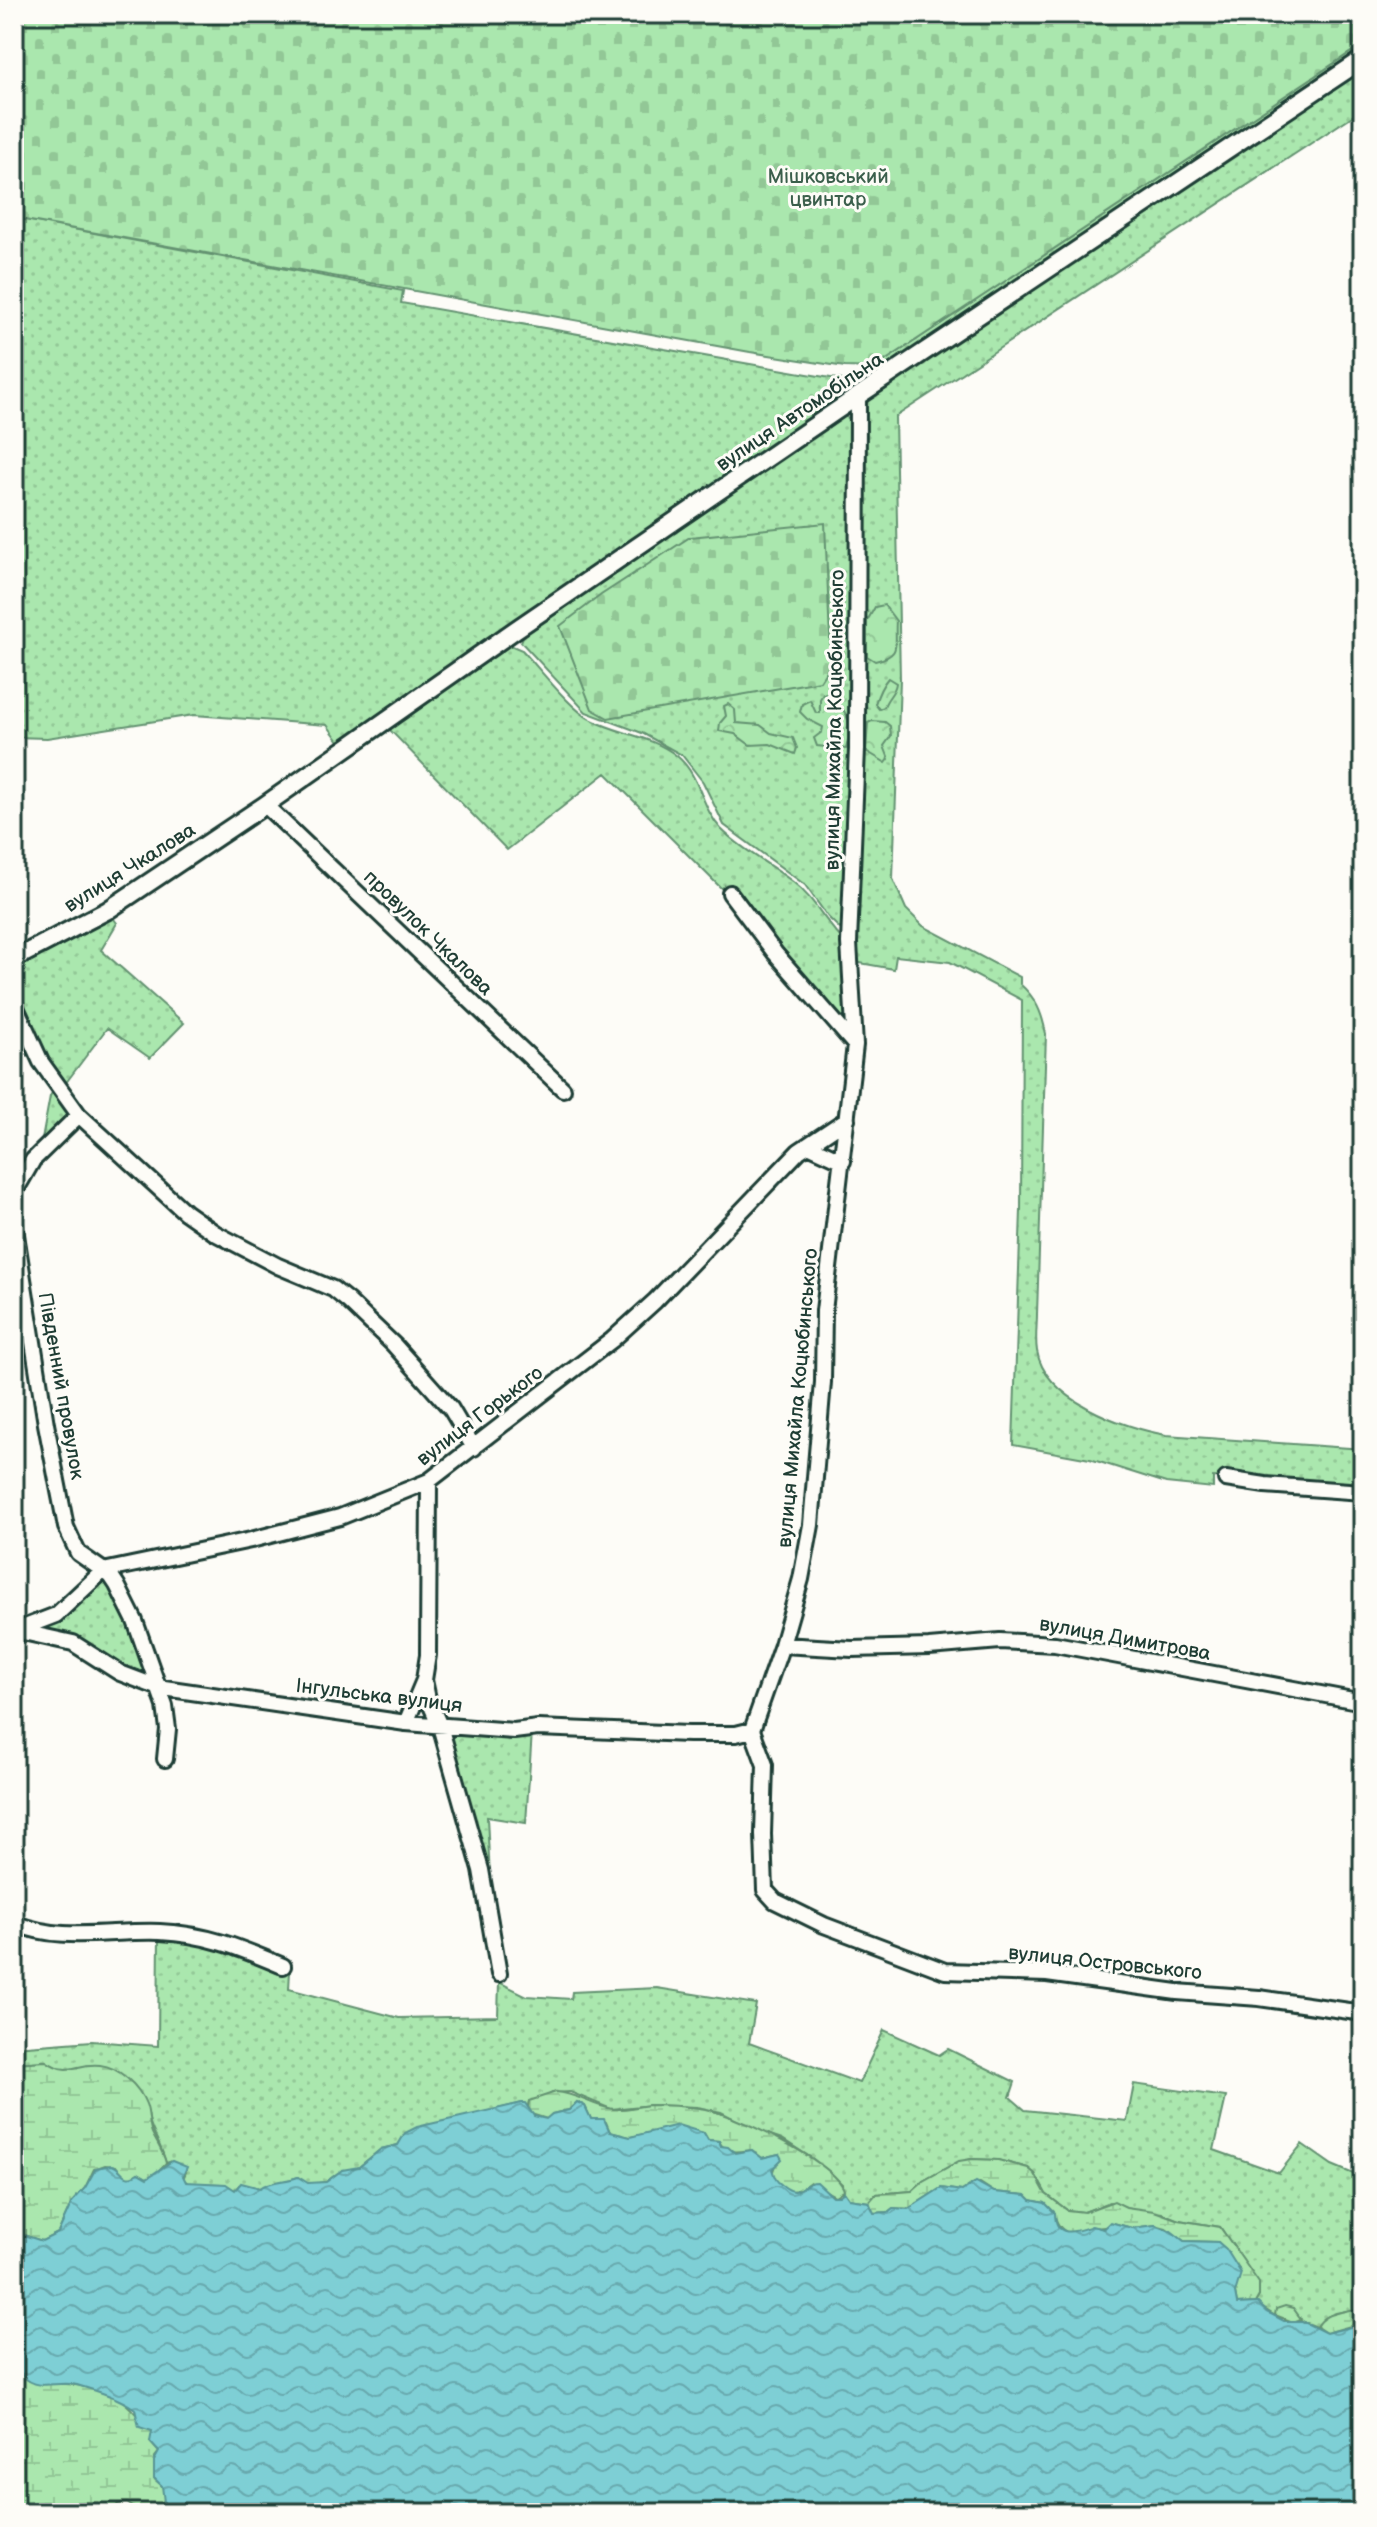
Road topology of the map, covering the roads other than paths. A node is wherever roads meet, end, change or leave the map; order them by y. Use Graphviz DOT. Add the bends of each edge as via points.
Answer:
graph roads {
  1 [pos="1363,59"];
  2 [pos="858,396"];
  3 [pos="265,805"];
  4 [pos="730,893"];
  5 [pos="14,959"];
  6 [pos="14,1003"];
  7 [pos="855,1045"];
  8 [pos="563,1089"];
  9 [pos="79,1115"];
  10 [pos="847,1119"];
  11 [pos="808,1145"];
  12 [pos="843,1161"];
  13 [pos="14,1193"];
  14 [pos="14,1222"];
  15 [pos="474,1448"];
  16 [pos="1226,1479"];
  17 [pos="429,1481"];
  18 [pos="1363,1492"];
  19 [pos="78,1553"];
  20 [pos="103,1571"];
  21 [pos="76,1597"];
  22 [pos="16,1630"];
  23 [pos="782,1645"];
  24 [pos="424,1680"];
  25 [pos="157,1687"];
  26 [pos="1363,1702"];
  27 [pos="406,1723"];
  28 [pos="440,1726"];
  29 [pos="752,1730"];
  30 [pos="165,1759"];
  31 [pos="14,1923"];
  32 [pos="283,1966"];
  33 [pos="499,1974"];
  34 [pos="1363,2013"];
  1 -- 2 [label="street, вулиця Автомобільна" via="872,380"];
  2 -- 3 [label="street, вулиця Автомобільна"];
  2 -- 7 [label="street, вулиця Михайла Коцюбинського" via="857,749 849,943"];
  3 -- 5 [label="street, вулиця Чкалова" via="108,910"];
  3 -- 8 [label="street, провулок Чкалова"];
  4 -- 7 [label="street"];
  6 -- 9 [label="street" via="41,1062"];
  7 -- 10 [label="street, вулиця Михайла Коцюбинського"];
  9 -- 13 [label="street" via="33,1160"];
  9 -- 15 [label="street" via="215,1233 348,1301 451,1409"];
  10 -- 11 [label="street, вулиця Горького"];
  10 -- 12 [label="street, вулиця Михайла Коцюбинського"];
  11 -- 12 [label="street"];
  11 -- 15 [label="street, вулиця Горького" via="655,1301"];
  12 -- 23 [label="street, вулиця Михайла Коцюбинського" via="824,1311 811,1525"];
  14 -- 19 [label="street, Південний провулок" via="46,1424 66,1527"];
  15 -- 17 [label="street, вулиця Горького"];
  16 -- 18 [label="street"];
  17 -- 20 [label="street, вулиця Горького" via="340,1517"];
  17 -- 24 [label="street"];
  19 -- 20 [label="street"];
  19 -- 21 [label="street, Південний провулок" via="85,1577"];
  20 -- 21 [label="street"];
  20 -- 25 [label="street" via="117,1585 135,1621"];
  21 -- 22 [label="street" via="56,1615"];
  22 -- 25 [label="street, Інгульська вулиця" via="73,1643 120,1673"];
  23 -- 26 [label="street, вулиця Димитрова" via="852,1649 1000,1641 1055,1644"];
  23 -- 29 [label="street, вулиця Михайла Коцюбинського"];
  24 -- 27 [label="street"];
  24 -- 28 [label="street"];
  25 -- 27 [label="street, Інгульська вулиця"];
  25 -- 30 [label="street" via="167,1717"];
  27 -- 28 [label="street, Інгульська вулиця"];
  28 -- 29 [label="street, Інгульська вулиця" via="689,1734"];
  28 -- 33 [label="street" via="481,1870"];
  29 -- 34 [label="street, вулиця Островського" via="765,1765 765,1890 775,1901 824,1925 945,1971 1047,1974"];
  31 -- 32 [label="street" via="65,1936 201,1935"];
}
